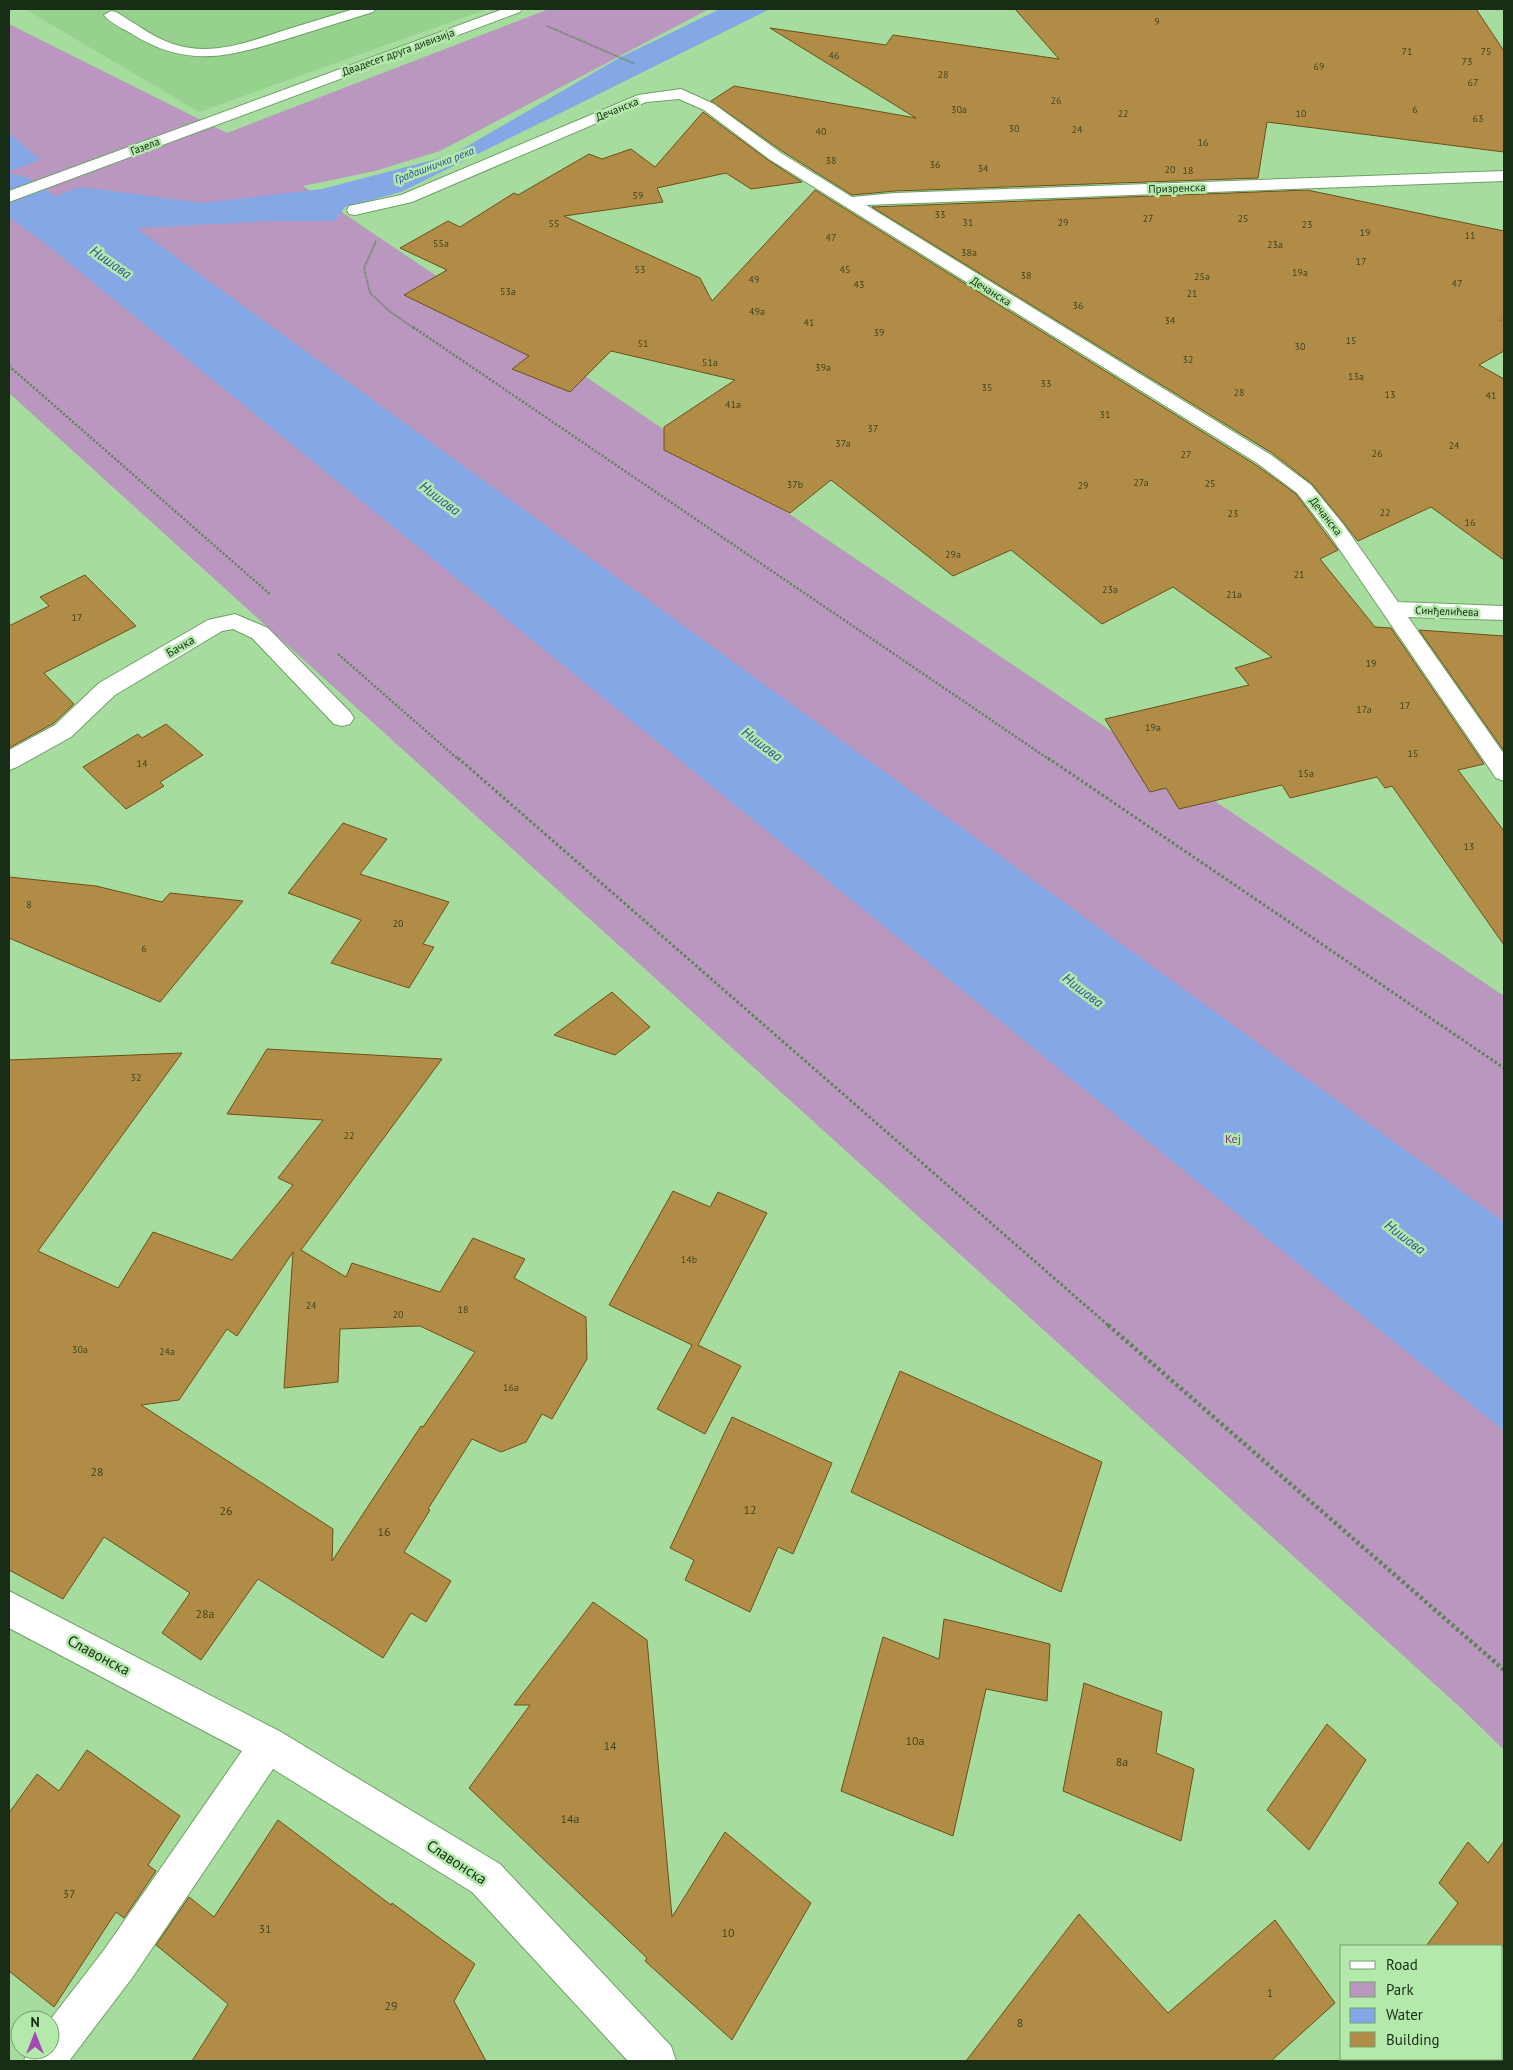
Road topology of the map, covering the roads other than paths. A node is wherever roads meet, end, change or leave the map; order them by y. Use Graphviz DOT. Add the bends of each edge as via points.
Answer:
graph roads {
  1 [pos="368,9"];
  2 [pos="513,10"];
  3 [pos="111,15"];
  4 [pos="282,95"];
  5 [pos="1504,176"];
  6 [pos="9,197"];
  7 [pos="849,202"];
  8 [pos="355,210"];
  9 [pos="1391,609"];
  10 [pos="1504,613"];
  11 [pos="342,718"];
  12 [pos="9,761"];
  13 [pos="1504,772"];
  14 [pos="9,1609"];
  15 [pos="268,1745"];
  16 [pos="44,2061"];
  17 [pos="656,2061"];
  1 -- 3 [label="street" via="230,52 208,54 167,47"];
  2 -- 4 [label="street, Двадесет друга дивизија"];
  4 -- 6 [label="street, Газела"];
  5 -- 7 [label="street, Призренска"];
  7 -- 8 [label="street, Дечанска" via="775,156 709,107 681,94 636,100 406,199"];
  7 -- 9 [label="street, Дечанска" via="1264,459 1304,489"];
  9 -- 10 [label="street, Синђелићева"];
  9 -- 13 [label="street, Дечанска"];
  11 -- 12 [label="street, Бачка" via="260,632 235,621 216,625 107,689 62,731"];
  14 -- 15 [label="street, Славонска"];
  15 -- 16 [label="street" via="118,1964"];
  15 -- 17 [label="street, Славонска" via="486,1878"];
}
